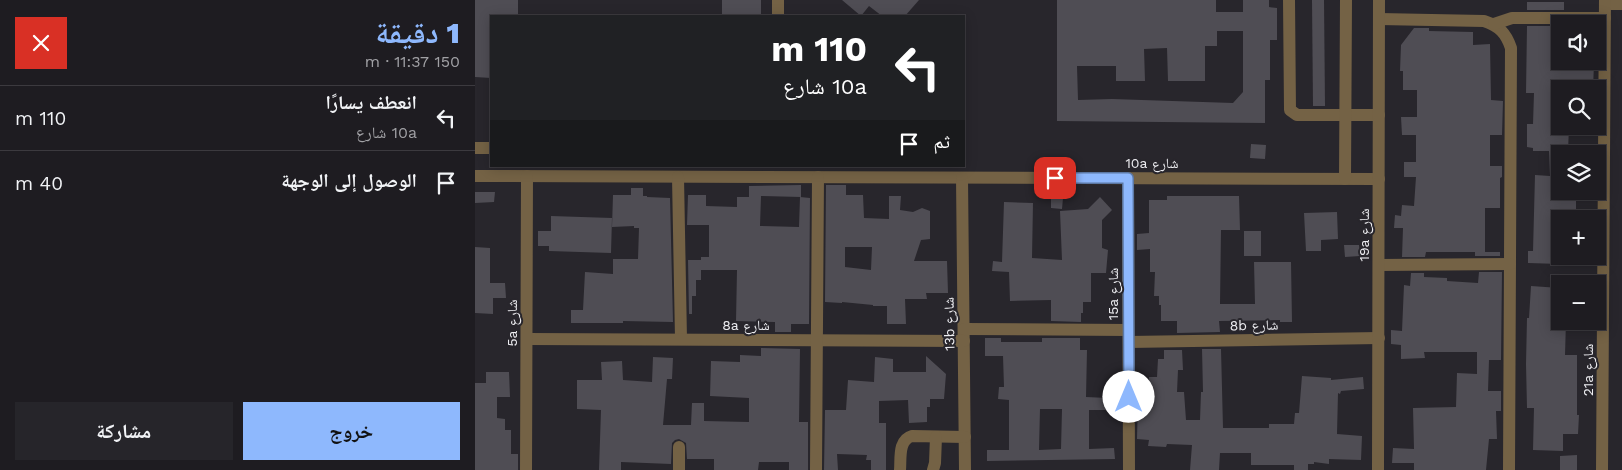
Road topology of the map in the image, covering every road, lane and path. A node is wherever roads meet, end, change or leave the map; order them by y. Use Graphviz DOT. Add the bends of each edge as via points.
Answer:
graph roads {
  1 [pos="779,0"];
  2 [pos="1289,0"];
  3 [pos="1346,0"];
  4 [pos="1379,0"];
  5 [pos="1605,2"];
  6 [pos="1622,4"];
  7 [pos="778,15"];
  8 [pos="1605,15"];
  9 [pos="1551,18"];
  10 [pos="1379,19"];
  11 [pos="1494,24"];
  12 [pos="1605,70"];
  13 [pos="1345,114"];
  14 [pos="1379,115"];
  15 [pos="475,148"];
  16 [pos="490,148"];
  17 [pos="775,172"];
  18 [pos="836,172"];
  19 [pos="927,172"];
  20 [pos="475,176"];
  21 [pos="527,176"];
  22 [pos="678,177"];
  23 [pos="817,177"];
  24 [pos="962,178"];
  25 [pos="1128,178"];
  26 [pos="1345,179"];
  27 [pos="1379,179"];
  28 [pos="1510,264"];
  29 [pos="1379,265"];
  30 [pos="964,335"];
  31 [pos="1129,336"];
  32 [pos="1379,338"];
  33 [pos="527,339"];
  34 [pos="681,339"];
  35 [pos="817,340"];
  36 [pos="935,437"];
  37 [pos="965,437"];
  38 [pos="679,447"];
  39 [pos="526,470"];
  40 [pos="679,470"];
  41 [pos="816,470"];
  42 [pos="900,470"];
  43 [pos="933,470"];
  44 [pos="965,470"];
  45 [pos="1129,470"];
  46 [pos="1378,470"];
  47 [pos="1509,470"];
  48 [pos="1602,470"];
  1 -- 7 [label="street"];
  2 -- 13 [label="street" via="1290,110 1297,115"];
  3 -- 13 [label="street"];
  4 -- 10 [label="street, 19a شارع"];
  5 -- 6 [label="street"];
  5 -- 8 [label="street, 21a شارع"];
  9 -- 11 [label="street" via="1512,18"];
  10 -- 11 [label="street" via="1484,20"];
  10 -- 14 [label="street, 19a شارع"];
  11 -- 28 [label="street" via="1502,30 1511,48"];
  12 -- 48 [label="street, 21a شارع"];
  13 -- 14 [label="street"];
  13 -- 26 [label="street"];
  14 -- 27 [label="street, 19a شارع"];
  15 -- 16 [label="street"];
  17 -- 22 [label="street, 10a شارع"];
  17 -- 23 [label="street, 10a شارع"];
  18 -- 19 [label="street, 10a شارع"];
  18 -- 23 [label="street, 10a شارع"];
  19 -- 24 [label="street, 10a شارع"];
  20 -- 21 [label="street, 10a شارع"];
  21 -- 22 [label="street, 10a شارع"];
  21 -- 33 [label="street, 5a شارع"];
  22 -- 34 [label="street"];
  23 -- 35 [label="street"];
  24 -- 25 [label="street, 10a شارع"];
  24 -- 30 [label="street, 13b شارع"];
  25 -- 26 [label="street, 10a شارع"];
  25 -- 31 [label="street, 15a شارع"];
  26 -- 27 [label="street, 10a شارع"];
  27 -- 29 [label="street, 19a شارع"];
  28 -- 29 [label="street"];
  28 -- 47 [label="street"];
  29 -- 32 [label="street, 19a شارع"];
  30 -- 31 [label="street, 8b شارع"];
  30 -- 35 [label="street, 8a شارع"];
  30 -- 37 [label="street, 13b شارع"];
  31 -- 32 [label="street, 8b شارع"];
  31 -- 45 [label="street, 15a شارع"];
  32 -- 46 [label="street, 19a شارع"];
  33 -- 34 [label="street, 8a شارع"];
  33 -- 39 [label="street, 5a شارع"];
  34 -- 35 [label="street, 8a شارع"];
  35 -- 41 [label="street"];
  36 -- 37 [label="street"];
  36 -- 42 [label="street" via="905,438"];
  36 -- 43 [label="street"];
  37 -- 44 [label="street, 13b شارع"];
  38 -- 40 [label="street"];
}
